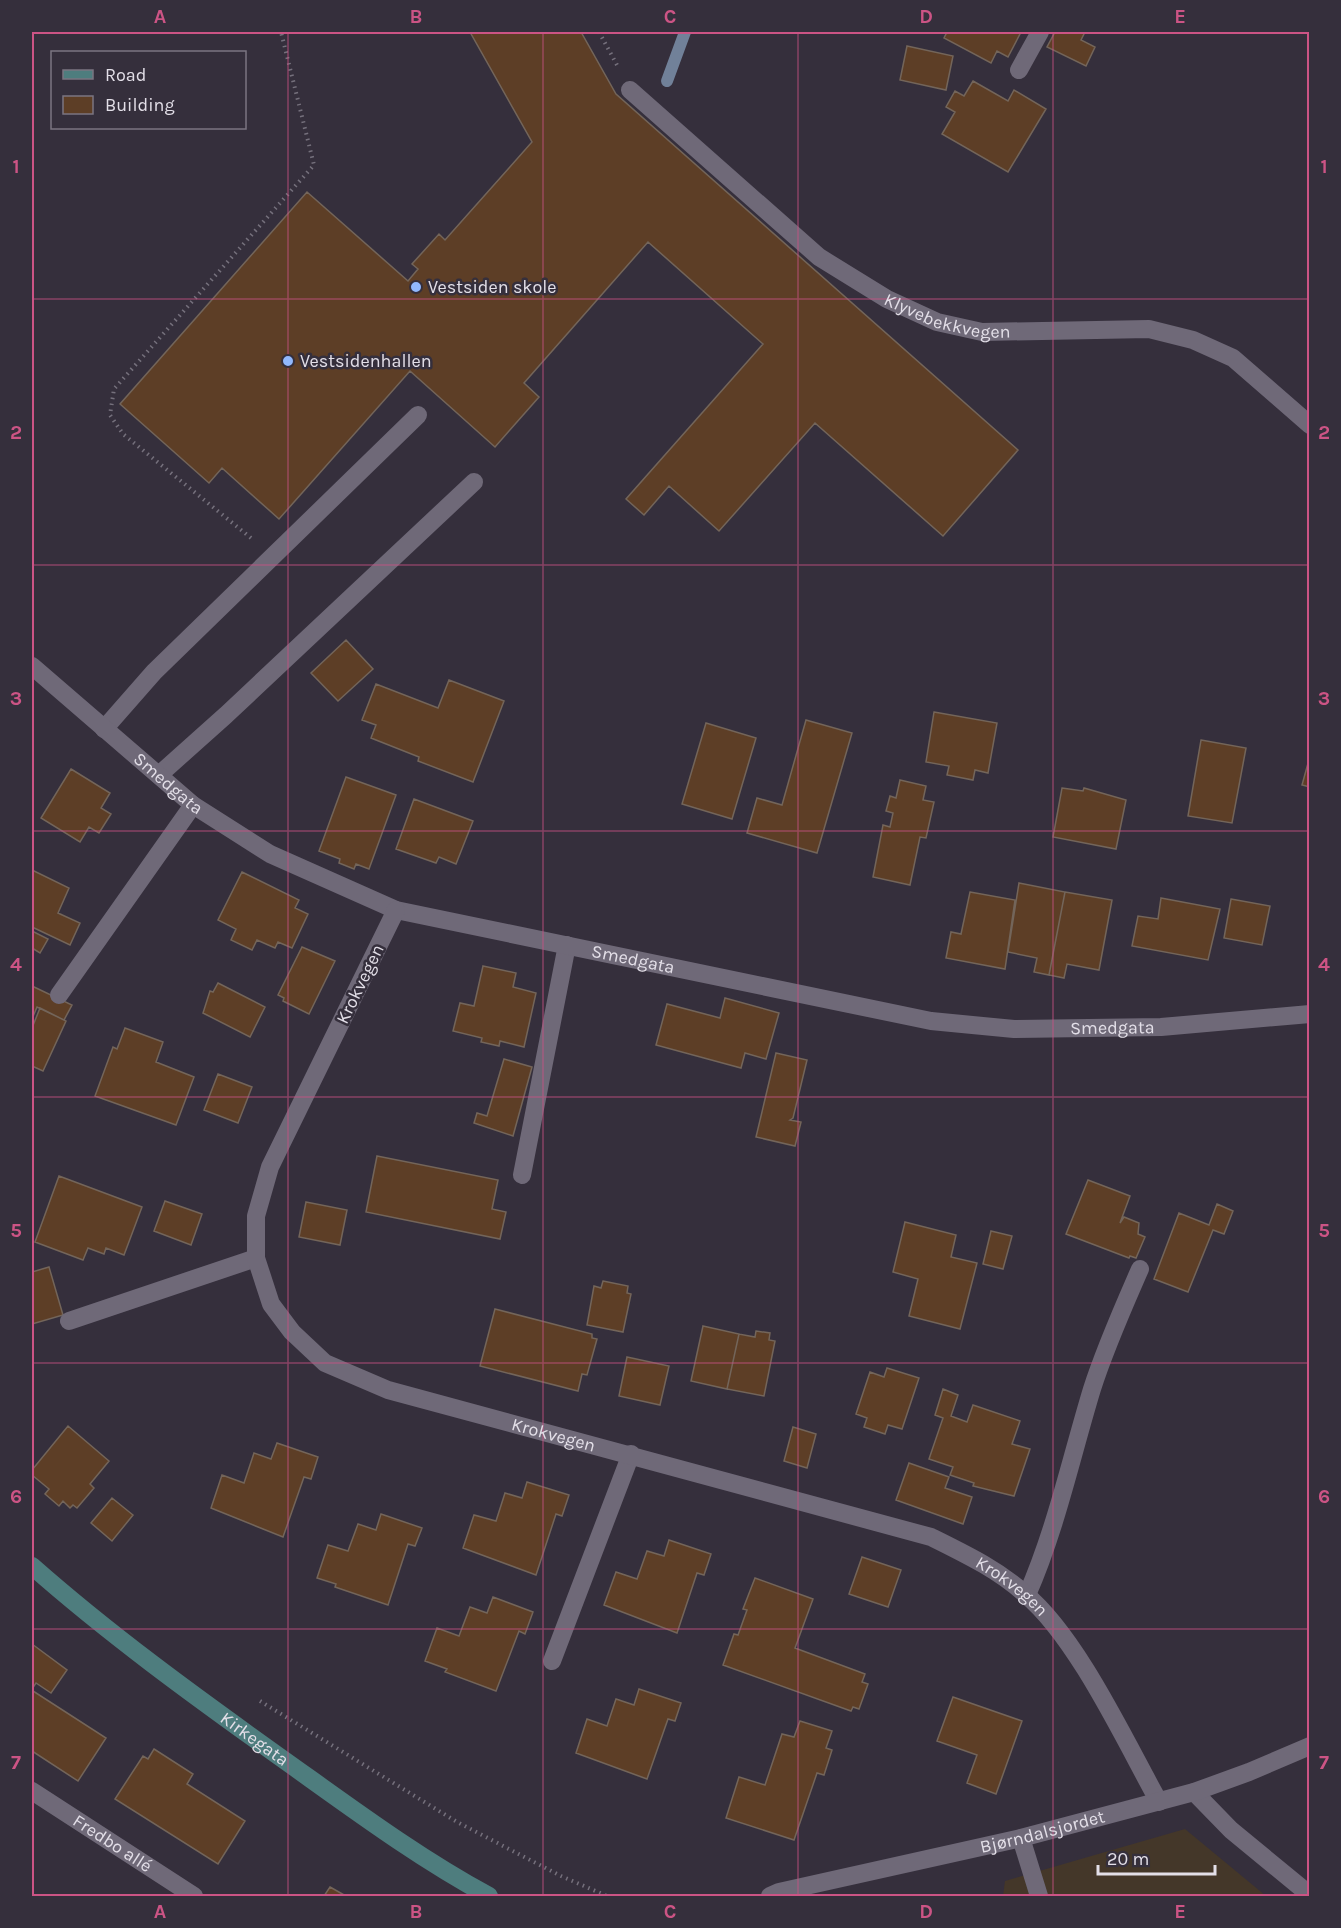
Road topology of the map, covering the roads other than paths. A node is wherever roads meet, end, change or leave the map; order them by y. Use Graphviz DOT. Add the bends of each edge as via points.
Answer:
graph roads {
  1 [pos="1040,32"];
  2 [pos="1019,70"];
  3 [pos="630,90"];
  4 [pos="418,415"];
  5 [pos="1310,425"];
  6 [pos="474,482"];
  7 [pos="32,666"];
  8 [pos="104,729"];
  9 [pos="160,774"];
  10 [pos="193,805"];
  11 [pos="396,910"];
  12 [pos="567,945"];
  13 [pos="59,995"];
  14 [pos="1310,1014"];
  15 [pos="522,1175"];
  16 [pos="256,1258"];
  17 [pos="1140,1269"];
  18 [pos="69,1321"];
  19 [pos="631,1454"];
  20 [pos="32,1566"];
  21 [pos="1027,1595"];
  22 [pos="552,1661"];
  23 [pos="1310,1746"];
  24 [pos="32,1791"];
  25 [pos="1194,1792"];
  26 [pos="1159,1802"];
  27 [pos="1021,1838"];
  28 [pos="1310,1895"];
  29 [pos="194,1896"];
  30 [pos="489,1896"];
  31 [pos="770,1896"];
  32 [pos="1040,1896"];
  1 -- 2 [label="street"];
  3 -- 5 [label="street, Klyvebekkvegen" via="819,257 887,299 937,322 982,332 1149,328 1193,340 1233,358"];
  4 -- 8 [label="street" via="154,672"];
  6 -- 9 [label="street"];
  7 -- 8 [label="street, Smedgata"];
  8 -- 9 [label="street, Smedgata"];
  9 -- 10 [label="street, Smedgata"];
  10 -- 11 [label="street, Smedgata" via="270,854"];
  10 -- 13 [label="street"];
  11 -- 12 [label="street, Smedgata"];
  11 -- 16 [label="street, Krokvegen" via="270,1167 256,1216"];
  12 -- 14 [label="street, Smedgata" via="932,1022 1014,1029 1161,1027"];
  12 -- 15 [label="street"];
  16 -- 18 [label="street"];
  16 -- 19 [label="street, Krokvegen" via="271,1304 292,1332 326,1363 388,1390"];
  17 -- 21 [label="street" via="1113,1329 1042,1561"];
  19 -- 21 [label="street, Krokvegen" via="931,1537 985,1564"];
  19 -- 22 [label="street"];
  20 -- 30 [label="street, Kirkegata" via="80,1609 214,1710 351,1808"];
  21 -- 26 [label="street, Krokvegen" via="1059,1630"];
  23 -- 25 [label="street, Bjørndalsjordet"];
  24 -- 29 [label="street, Fredbo allé"];
  25 -- 26 [label="street, Bjørndalsjordet"];
  25 -- 28 [label="street" via="1231,1830"];
  26 -- 27 [label="street, Bjørndalsjordet"];
  27 -- 31 [label="street, Bjørndalsjordet"];
  27 -- 32 [label="street"];
}
